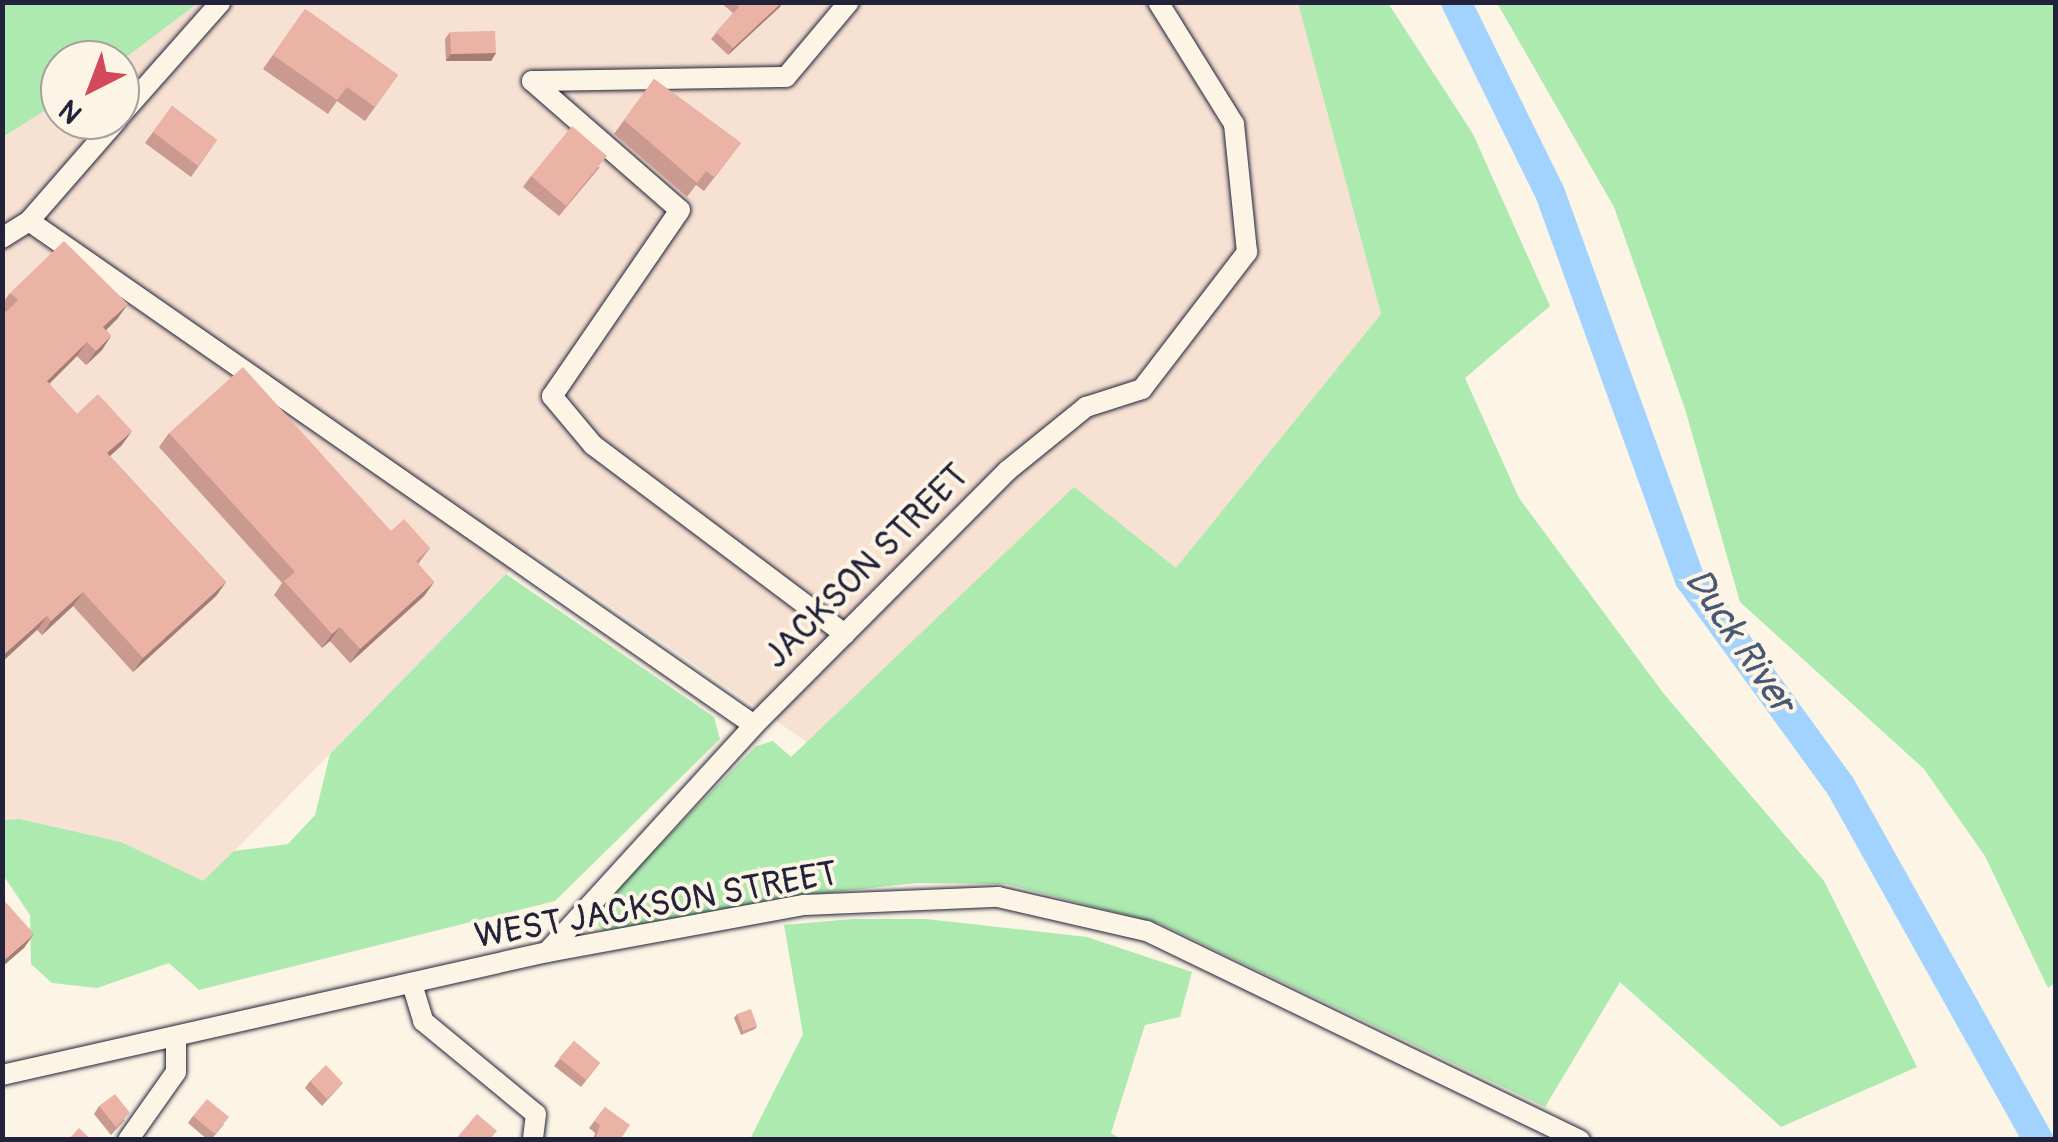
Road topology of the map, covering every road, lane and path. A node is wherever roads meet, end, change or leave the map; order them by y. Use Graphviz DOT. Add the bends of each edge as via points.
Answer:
graph roads {
  1 [pos="220,2"];
  2 [pos="849,2"];
  3 [pos="1158,2"];
  4 [pos="140,93"];
  5 [pos="99,140"];
  6 [pos="30,221"];
  7 [pos="2,238"];
  8 [pos="844,634"];
  9 [pos="754,725"];
  10 [pos="547,952"];
  11 [pos="412,984"];
  12 [pos="176,1037"];
  13 [pos="2,1075"];
  14 [pos="128,1140"];
  15 [pos="533,1140"];
  16 [pos="1580,1140"];
  1 -- 4 [label="street"];
  2 -- 8 [label="street" via="786,78 532,81 680,210 552,396 593,445"];
  3 -- 8 [label="street, JACKSON STREET" via="1234,124 1247,252 1142,388 1086,408 1007,471"];
  5 -- 6 [label="street"];
  6 -- 7 [label="street"];
  6 -- 9 [label="street"];
  8 -- 9 [label="street, JACKSON STREET"];
  9 -- 10 [label="street, JACKSON STREET"];
  10 -- 11 [label="street, WEST JACKSON STREET"];
  10 -- 16 [label="street, WEST JACKSON STREET" via="804,905 998,897 1147,931"];
  11 -- 12 [label="street, WEST JACKSON STREET"];
  11 -- 15 [label="street" via="423,1021 536,1114"];
  12 -- 13 [label="street, WEST JACKSON STREET"];
  12 -- 14 [label="street" via="176,1072"];
}
